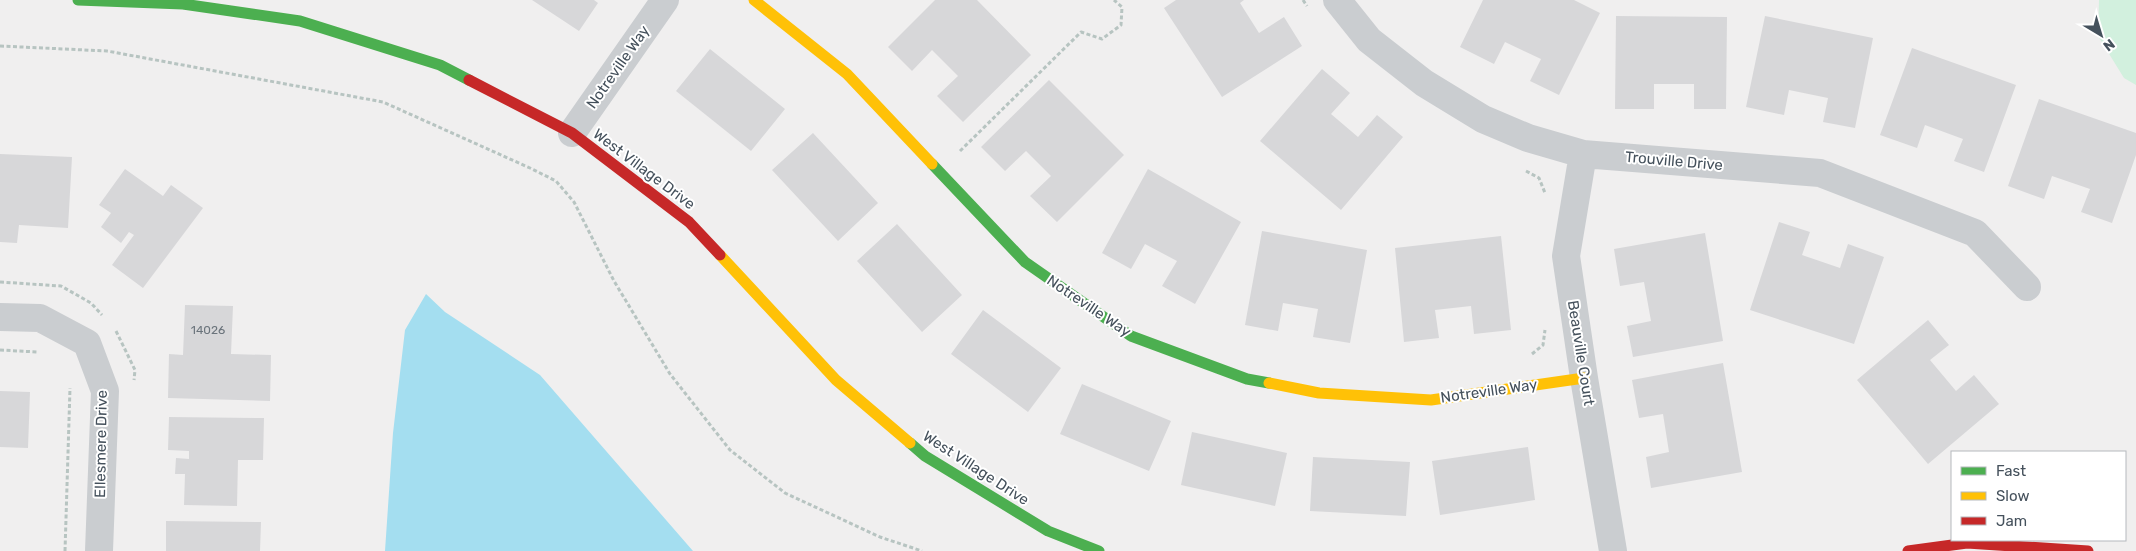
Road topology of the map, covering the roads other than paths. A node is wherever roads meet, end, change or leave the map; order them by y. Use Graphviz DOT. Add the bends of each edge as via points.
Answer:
graph roads {
  1 [pos="78,0"];
  2 [pos="665,0"];
  3 [pos="754,0"];
  4 [pos="1337,0"];
  5 [pos="572,133"];
  6 [pos="1583,154"];
  7 [pos="2028,287"];
  8 [pos="0,317"];
  9 [pos="1584,378"];
  10 [pos="99,551"];
  11 [pos="1098,551"];
  12 [pos="1612,551"];
  13 [pos="1908,551"];
  14 [pos="2088,551"];
  1 -- 5 [label="street, West Village Drive" via="183,4 300,21 440,65"];
  2 -- 5 [label="street, Notreville Way"];
  3 -- 9 [label="street, Notreville Way" via="847,74 1025,262 1131,336 1247,379 1319,393 1430,400"];
  4 -- 6 [label="street, Trouville Drive" via="1369,40 1424,83 1483,119 1528,138"];
  5 -- 11 [label="street, West Village Drive" via="689,222 836,380 925,456 1048,532"];
  6 -- 7 [label="street, Trouville Drive" via="1820,173 1975,233"];
  6 -- 9 [label="street, Beauville Court" via="1566,256"];
  8 -- 10 [label="street, Ellesmere Drive" via="40,318 87,343 105,391"];
  9 -- 12 [label="street, Beauville Court"];
  13 -- 14 [label="street" via="1967,543"];
}
